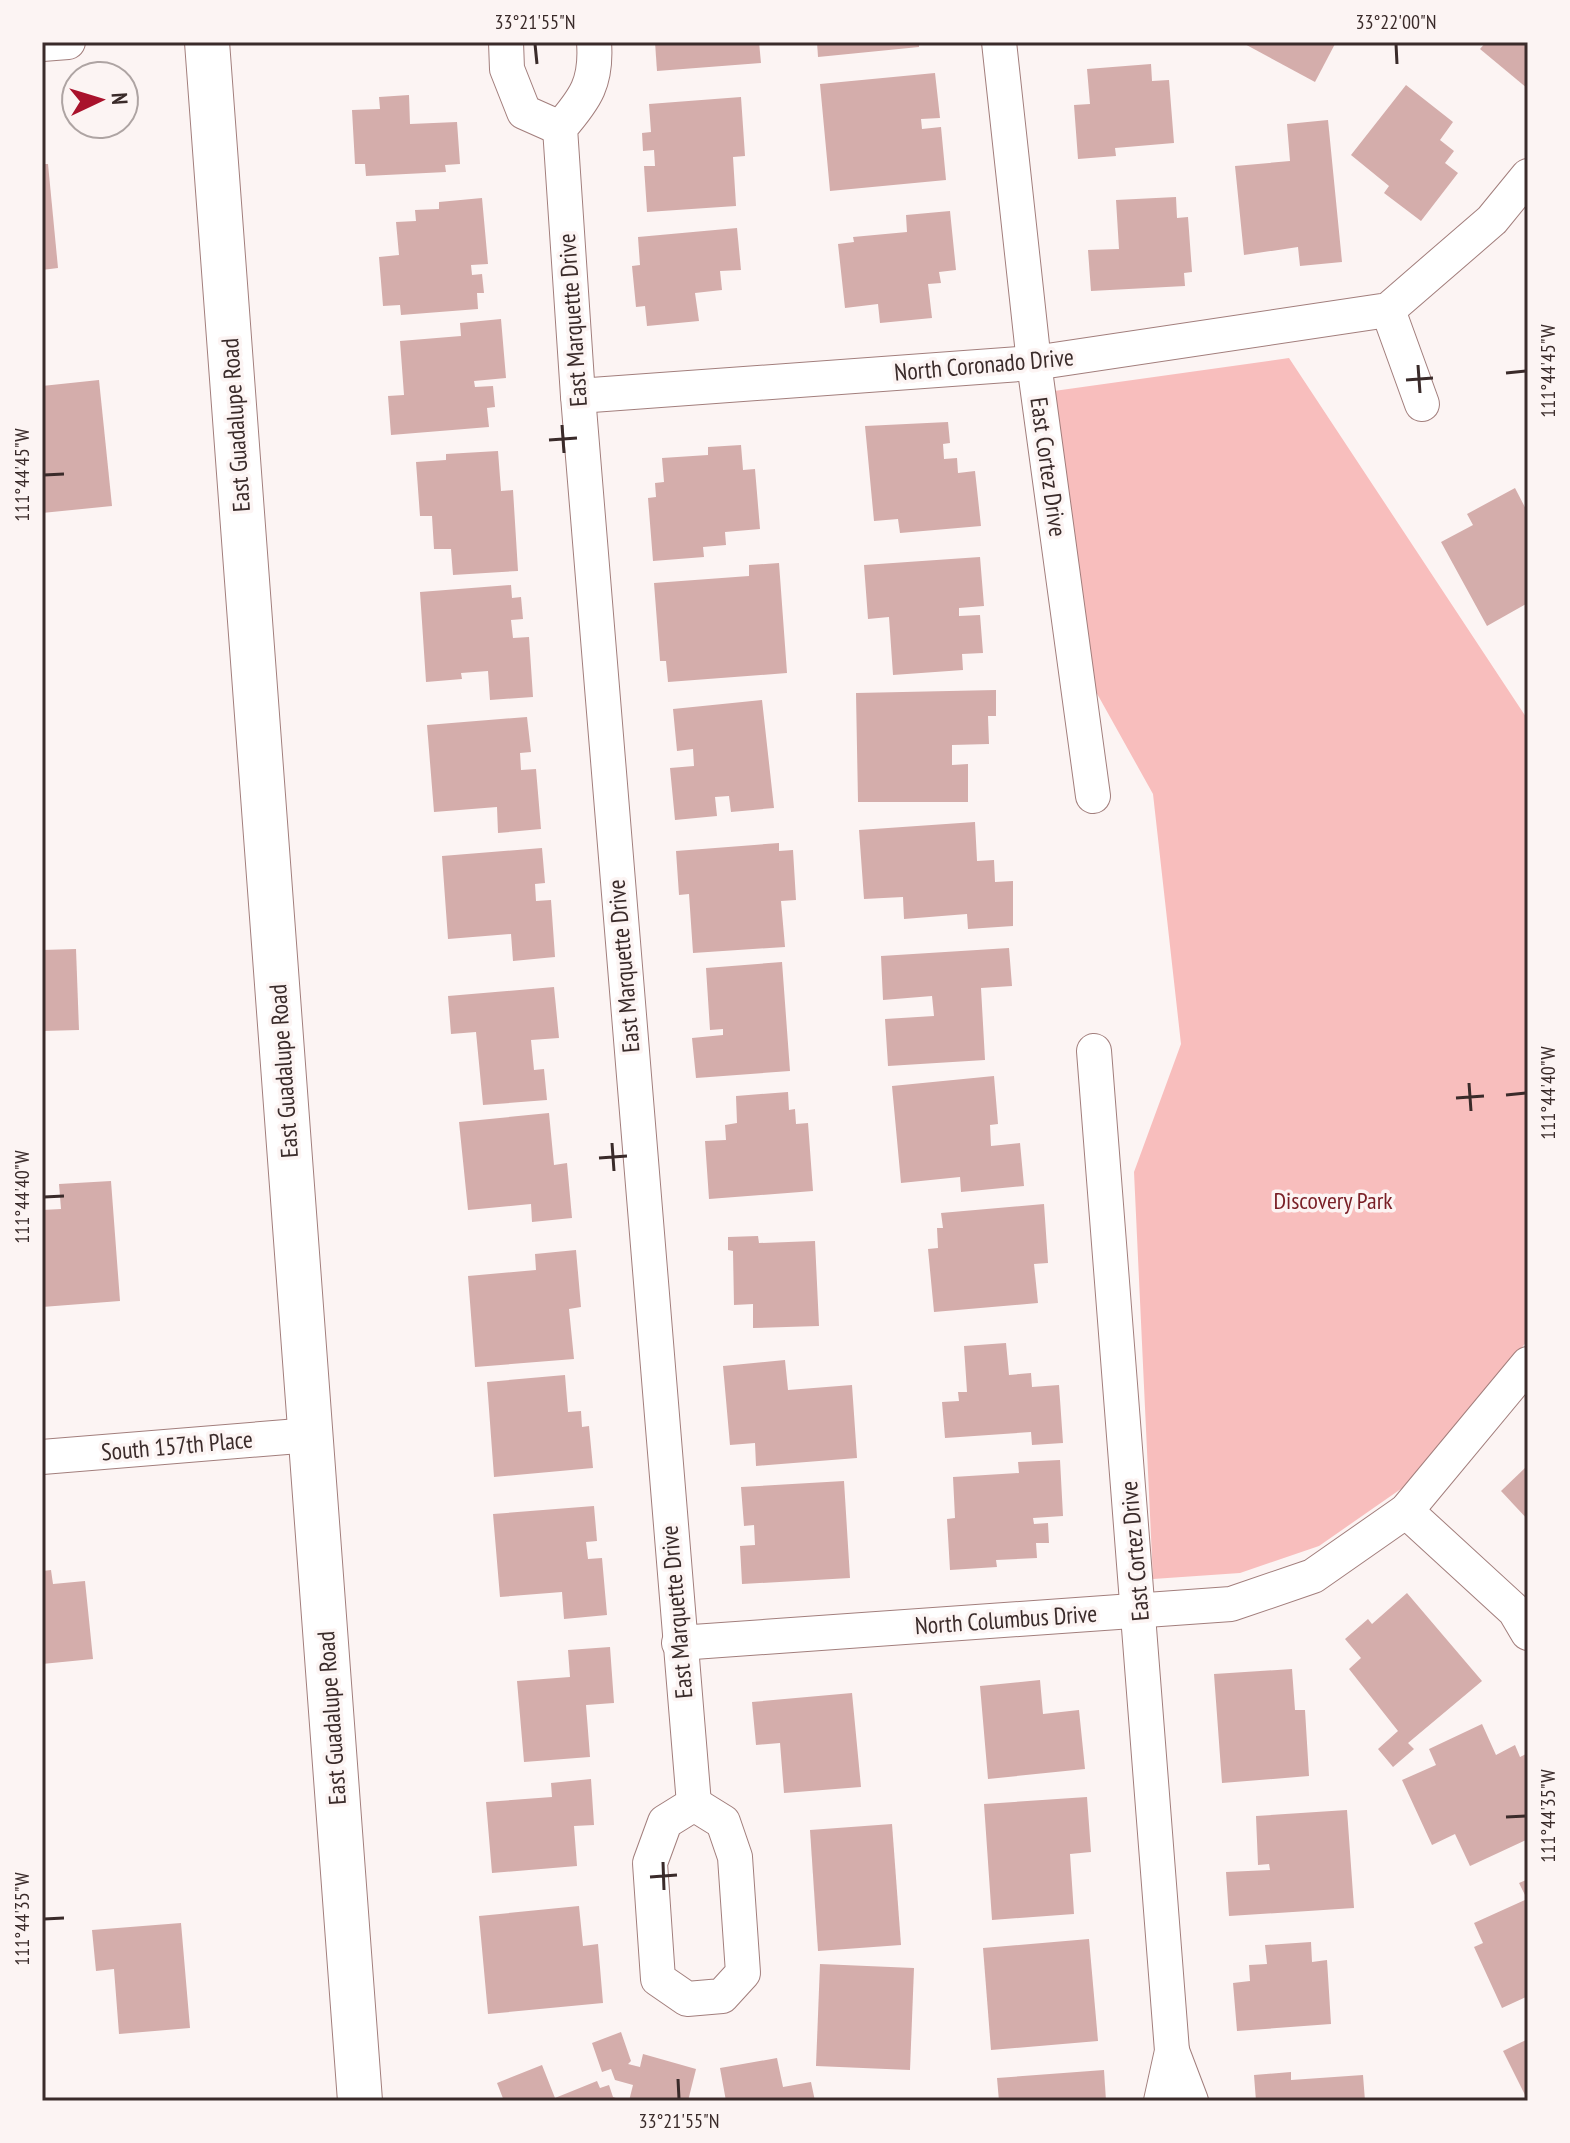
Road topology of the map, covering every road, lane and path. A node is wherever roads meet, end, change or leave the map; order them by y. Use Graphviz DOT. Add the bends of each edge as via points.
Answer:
graph roads {
  1 [pos="68,42"];
  2 [pos="207,42"];
  3 [pos="506,42"];
  4 [pos="594,42"];
  5 [pos="999,42"];
  6 [pos="42,44"];
  7 [pos="560,128"];
  8 [pos="1528,176"];
  9 [pos="1388,310"];
  10 [pos="1034,363"];
  11 [pos="578,396"];
  12 [pos="1422,404"];
  13 [pos="1093,796"];
  14 [pos="1094,1051"];
  15 [pos="1528,1364"];
  16 [pos="311,1435"];
  17 [pos="42,1457"];
  18 [pos="1406,1511"];
  19 [pos="1140,1610"];
  20 [pos="1528,1633"];
  21 [pos="679,1643"];
  22 [pos="694,1804"];
  23 [pos="1172,2051"];
  24 [pos="360,2101"];
  25 [pos="1161,2101"];
  26 [pos="1191,2101"];
  1 -- 6 [label="street"];
  2 -- 16 [label="main road, East Guadalupe Road"];
  3 -- 7 [label="street" via="507,69 524,112"];
  4 -- 7 [label="street" via="596,67 585,99"];
  5 -- 10 [label="street, East Cortez Drive"];
  7 -- 11 [label="street, East Marquette Drive"];
  8 -- 9 [label="street" via="1492,220"];
  9 -- 10 [label="street, North Coronado Drive"];
  9 -- 12 [label="street"];
  10 -- 11 [label="street, North Coronado Drive"];
  10 -- 13 [label="street, East Cortez Drive"];
  11 -- 21 [label="street, East Marquette Drive"];
  14 -- 19 [label="street, East Cortez Drive"];
  15 -- 18 [label="street, North Columbus Drive"];
  16 -- 17 [label="street, South 157th Place"];
  16 -- 24 [label="main road, East Guadalupe Road"];
  18 -- 19 [label="street, North Columbus Drive" via="1313,1576 1231,1604"];
  18 -- 20 [label="street" via="1515,1611"];
  19 -- 21 [label="street, North Columbus Drive"];
  19 -- 23 [label="street, East Cortez Drive"];
  21 -- 22 [label="street, East Marquette Drive"];
  22 -- 22 [label="street" via="665,1822 650,1863 658,1979 687,1999 722,1996 743,1973 735,1857 723,1822"];
  23 -- 25 [label="street, East Cortez Drive"];
  23 -- 26 [label="street, East Cortez Drive"];
}
